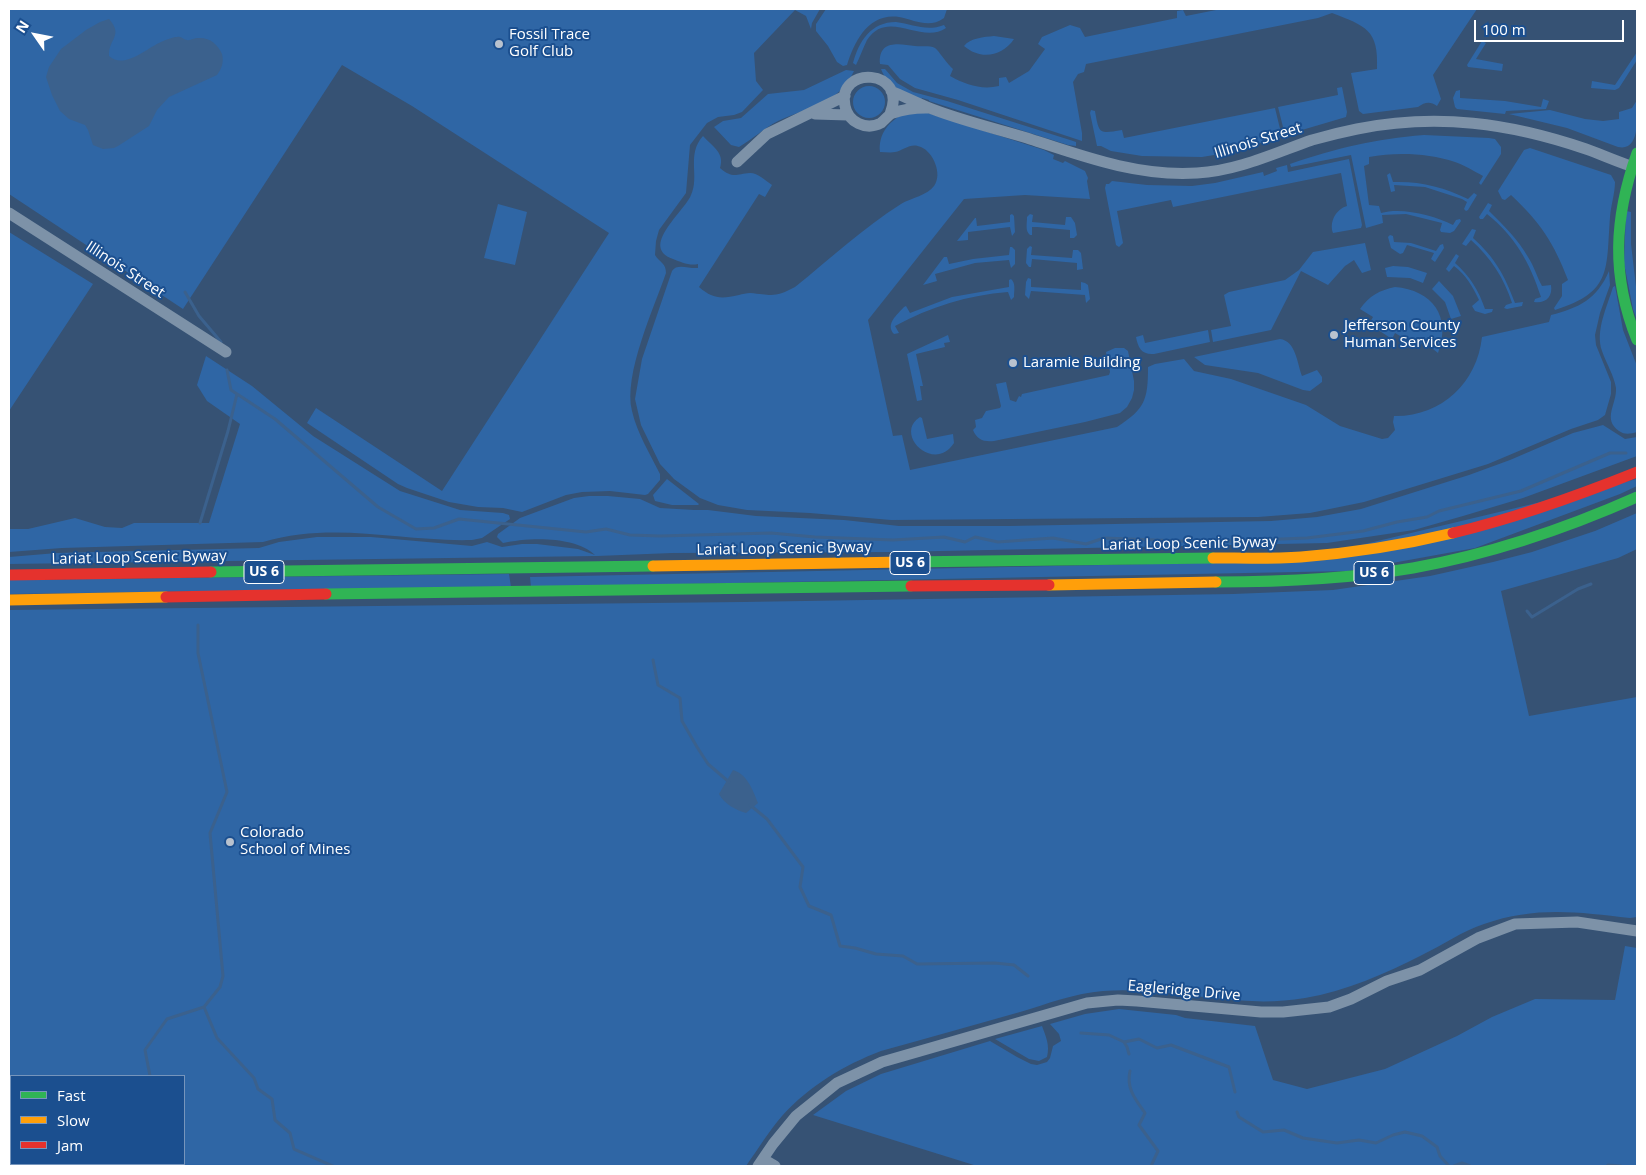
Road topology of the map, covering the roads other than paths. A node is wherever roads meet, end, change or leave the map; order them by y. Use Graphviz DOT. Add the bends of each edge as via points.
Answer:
graph roads {
  1 [pos="892,91"];
  2 [pos="845,96"];
  3 [pos="928,108"];
  4 [pos="811,114"];
  5 [pos="890,114"];
  6 [pos="848,115"];
  7 [pos="1637,153"];
  8 [pos="737,162"];
  9 [pos="1634,167"];
  10 [pos="9,213"];
  11 [pos="1637,340"];
  12 [pos="226,352"];
  13 [pos="1637,472"];
  14 [pos="1637,497"];
  15 [pos="9,575"];
  16 [pos="520,580"];
  17 [pos="9,600"];
  18 [pos="1637,930"];
  19 [pos="761,1162"];
  20 [pos="775,1166"];
  1 -- 2 [label="street" via="880,79 865,77 852,83"];
  1 -- 3 [label="street, Illinois Street"];
  1 -- 5 [label="street"];
  2 -- 4 [label="street"];
  2 -- 6 [label="street"];
  3 -- 5 [label="street"];
  3 -- 9 [label="street, Illinois Street" via="1095,160 1150,172 1198,173 1235,166 1313,140 1411,121 1488,124 1526,131"];
  4 -- 6 [label="street"];
  4 -- 8 [label="street" via="767,134"];
  5 -- 6 [label="street" via="872,126 857,123"];
  7 -- 9 [label="main road"];
  9 -- 11 [label="main road" via="1622,205 1618,246 1624,300"];
  10 -- 12 [label="street, Illinois Street"];
  13 -- 16 [label="main road, Lariat Loop Scenic Byway / US 6" via="1530,513 1485,526 1412,543 1337,554"];
  14 -- 16 [label="main road, Lariat Loop Scenic Byway / US 6" via="1567,526 1492,550 1416,567 1338,577 1252,582"];
  15 -- 16 [label="main road, Lariat Loop Scenic Byway / US 6"];
  16 -- 17 [label="main road, Lariat Loop Scenic Byway / US 6"];
  18 -- 19 [label="street, Eagleridge Drive" via="1577,922 1515,924 1478,938 1420,970 1328,1007 1261,1012 1118,1000 1086,1003 882,1062 837,1083 796,1116"];
  19 -- 20 [label="street"];
}
